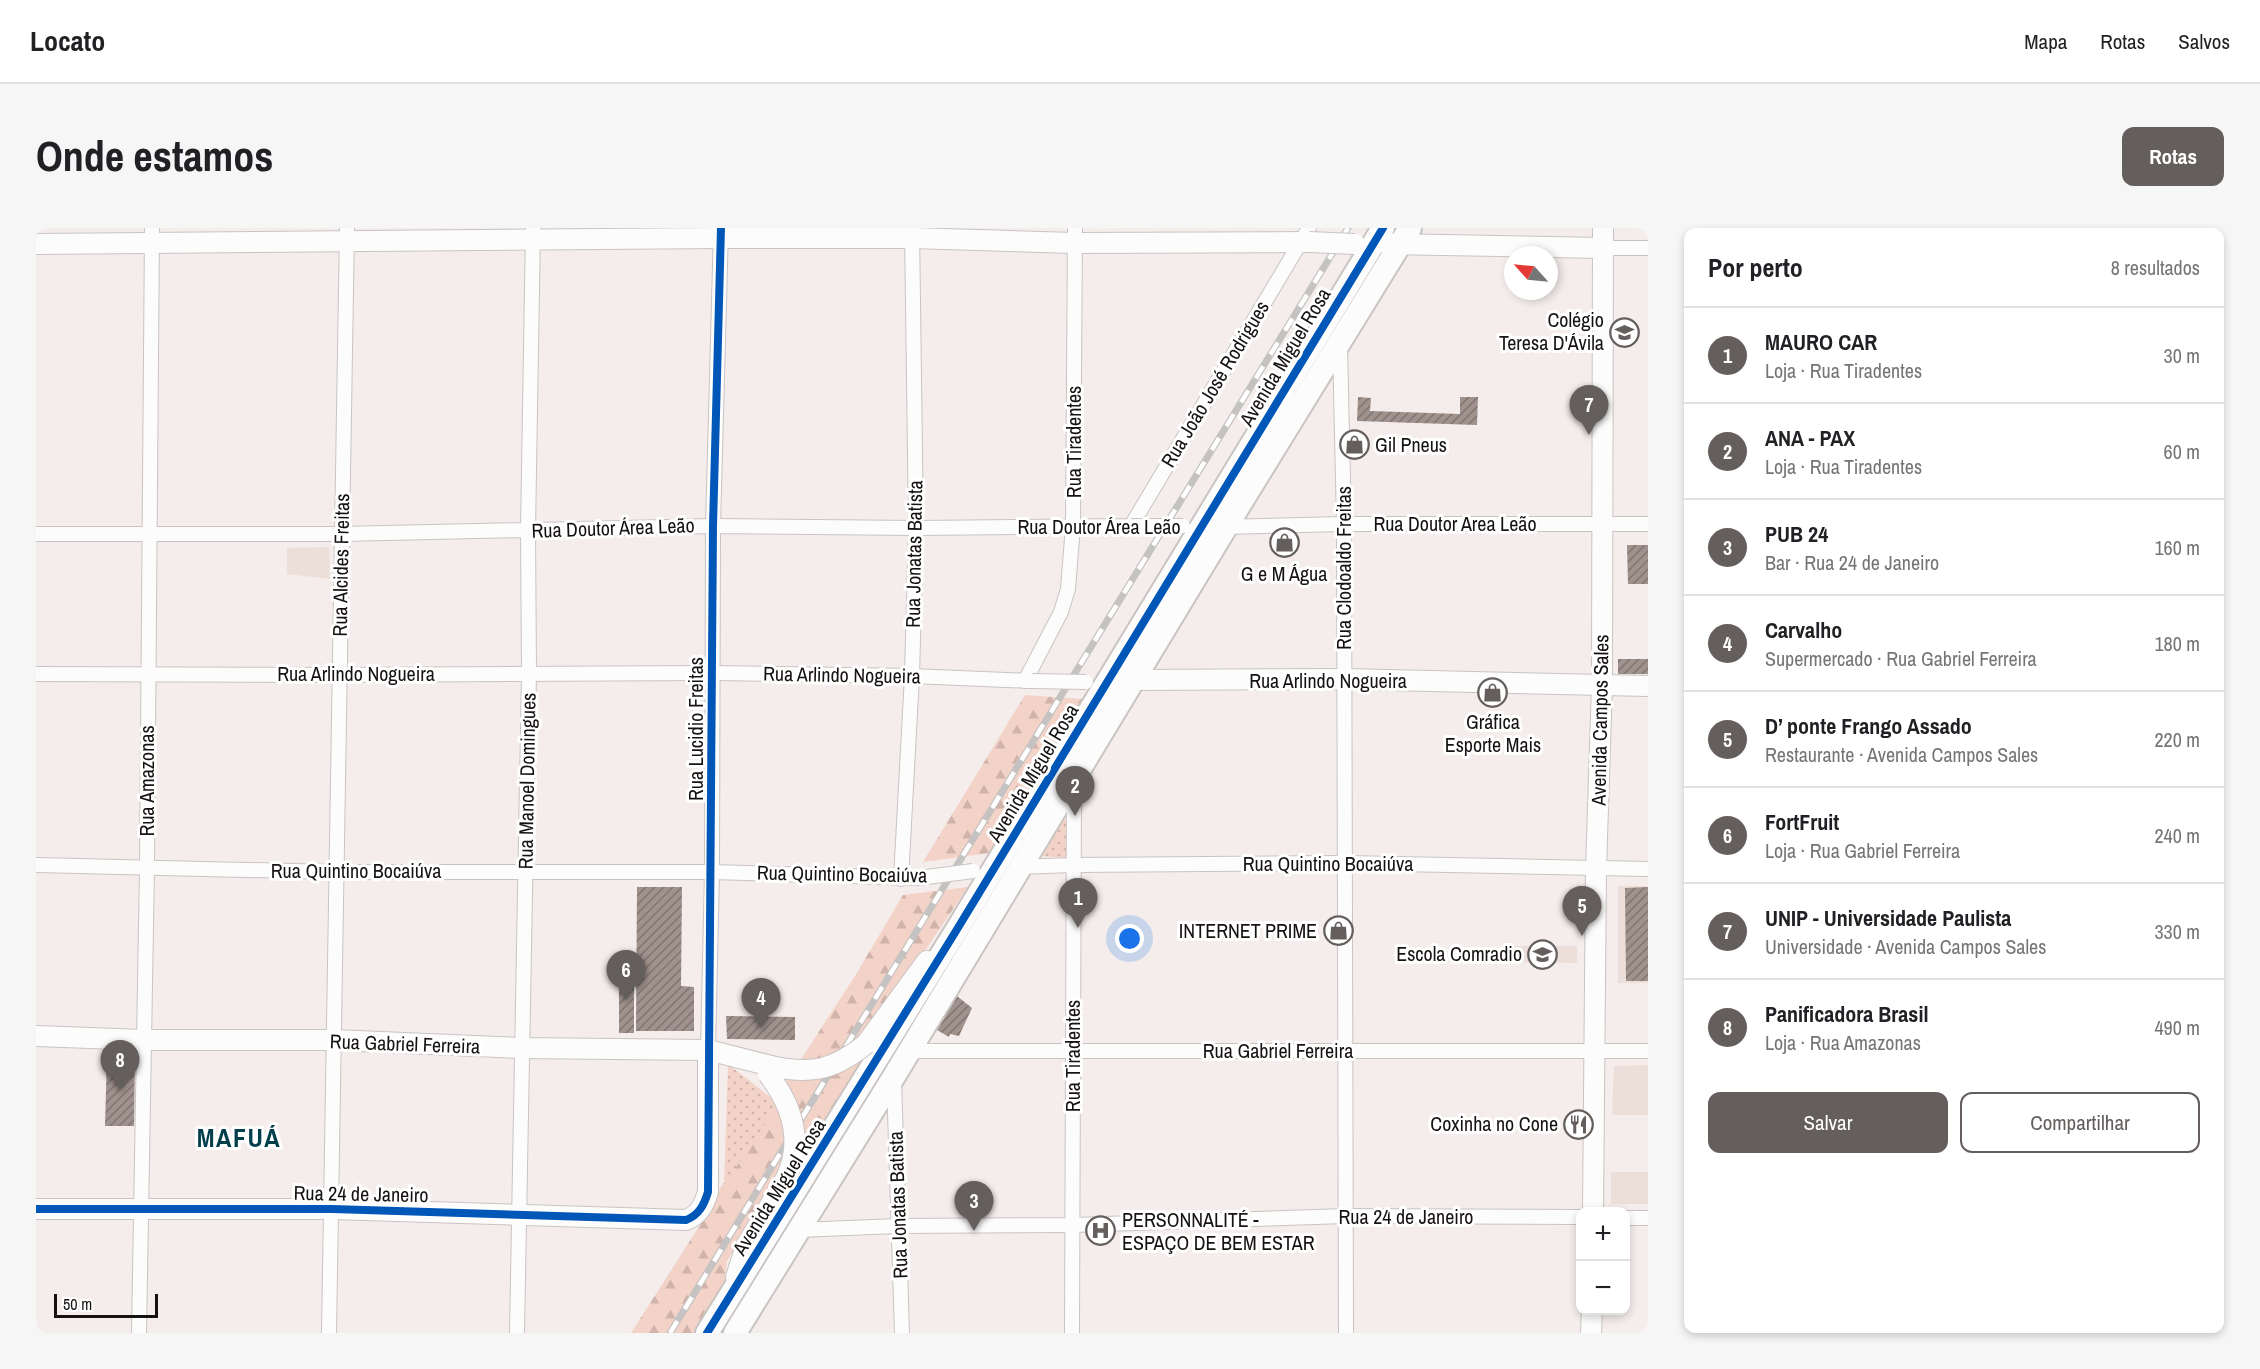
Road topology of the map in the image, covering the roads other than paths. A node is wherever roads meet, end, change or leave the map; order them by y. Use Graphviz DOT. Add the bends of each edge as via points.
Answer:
graph roads {
  1 [pos="533,233"];
  2 [pos="721,233"];
  3 [pos="912,233"];
  4 [pos="347,235"];
  5 [pos="152,236"];
  6 [pos="1075,236"];
  7 [pos="1405,236"];
  8 [pos="1306,238"];
  9 [pos="1370,238"];
  10 [pos="1602,238"];
  11 [pos="36,244"];
  12 [pos="1648,248"];
  13 [pos="1340,344"];
  14 [pos="1344,524"];
  15 [pos="1648,524"];
  16 [pos="1603,525"];
  17 [pos="713,526"];
  18 [pos="1073,526"];
  19 [pos="1131,526"];
  20 [pos="1192,526"];
  21 [pos="1226,527"];
  22 [pos="916,528"];
  23 [pos="528,531"];
  24 [pos="149,533"];
  25 [pos="36,534"];
  26 [pos="341,534"];
  27 [pos="147,673"];
  28 [pos="529,673"];
  29 [pos="713,673"];
  30 [pos="36,674"];
  31 [pos="339,675"];
  32 [pos="912,676"];
  33 [pos="1134,680"];
  34 [pos="1345,680"];
  35 [pos="1028,681"];
  36 [pos="1097,682"];
  37 [pos="1602,686"];
  38 [pos="1648,686"];
  39 [pos="1074,780"];
  40 [pos="1345,863"];
  41 [pos="36,865"];
  42 [pos="1074,865"];
  43 [pos="1020,867"];
  44 [pos="147,868"];
  45 [pos="1596,869"];
  46 [pos="1648,869"];
  47 [pos="983,870"];
  48 [pos="526,871"];
  49 [pos="336,872"];
  50 [pos="712,872"];
  51 [pos="901,879"];
  52 [pos="956,931"];
  53 [pos="36,1036"];
  54 [pos="144,1040"];
  55 [pos="334,1041"];
  56 [pos="521,1048"];
  57 [pos="708,1050"];
  58 [pos="1594,1050"];
  59 [pos="909,1051"];
  60 [pos="1346,1051"];
  61 [pos="1648,1051"];
  62 [pos="1073,1053"];
  63 [pos="765,1068"];
  64 [pos="893,1078"];
  65 [pos="1593,1207"];
  66 [pos="36,1209"];
  67 [pos="141,1209"];
  68 [pos="332,1209"];
  69 [pos="518,1215"];
  70 [pos="1345,1216"];
  71 [pos="1576,1217"];
  72 [pos="1630,1218"];
  73 [pos="1648,1218"];
  74 [pos="686,1220"];
  75 [pos="1073,1225"];
  76 [pos="897,1226"];
  77 [pos="799,1230"];
  78 [pos="729,1298"];
  79 [pos="1592,1315"];
  80 [pos="140,1333"];
  81 [pos="329,1333"];
  82 [pos="517,1333"];
  83 [pos="707,1333"];
  84 [pos="735,1333"];
  85 [pos="902,1333"];
  86 [pos="1072,1333"];
  87 [pos="1346,1333"];
  88 [pos="1592,1333"];
  1 -- 2 [label="street"];
  1 -- 4 [label="street"];
  1 -- 23 [label="street, Rua Manoel Domingues"];
  2 -- 3 [label="street"];
  2 -- 17 [label="street, Rua Lucidio Freitas"];
  3 -- 6 [label="street"];
  3 -- 22 [label="street, Rua Jonatas Batista"];
  4 -- 5 [label="street"];
  4 -- 26 [label="street, Rua Alcides Freitas"];
  5 -- 11 [label="street"];
  5 -- 24 [label="street, Rua Amazonas"];
  6 -- 8 [label="street"];
  6 -- 18 [label="street, Rua Tiradentes"];
  7 -- 9 [label="street"];
  7 -- 10 [label="street"];
  7 -- 13 [label="main road, Avenida Miguel Rosa"];
  8 -- 9 [label="street, bridge"];
  8 -- 19 [label="street, Rua João José Rodrigues"];
  9 -- 20 [label="main road, Avenida Miguel Rosa"];
  10 -- 12 [label="street"];
  10 -- 16 [label="street, Avenida Campos Sales"];
  13 -- 14 [label="street, Rua Clodoaldo Freitas"];
  13 -- 21 [label="main road, Avenida Miguel Rosa"];
  14 -- 16 [label="street, Rua Doutor Area Leão"];
  14 -- 21 [label="street, Rua Doutor Area Leão"];
  14 -- 34 [label="street, Rua Clodoaldo Freitas"];
  15 -- 16 [label="street, Rua Doutor Area Leão"];
  16 -- 37 [label="street, Avenida Campos Sales"];
  17 -- 22 [label="street, Rua Doutor Área Leão"];
  17 -- 23 [label="street, Rua Doutor Área Leão"];
  17 -- 29 [label="street, Rua Lucidio Freitas"];
  18 -- 19 [label="street, Rua Doutor Área Leão"];
  18 -- 22 [label="street, Rua Doutor Área Leão"];
  18 -- 35 [label="street, Rua Tiradentes" via="1068,589"];
  19 -- 20 [label="street, Rua Doutor Área Leão, bridge"];
  20 -- 21 [label="street, Rua Doutor Área Leão"];
  20 -- 36 [label="main road, Avenida Miguel Rosa"];
  21 -- 33 [label="main road, Avenida Miguel Rosa"];
  22 -- 32 [label="street, Rua Jonatas Batista"];
  23 -- 26 [label="street, Rua Doutor Área Leão"];
  23 -- 28 [label="street, Rua Manoel Domingues"];
  24 -- 25 [label="street, Rua Doutor Área Leão"];
  24 -- 26 [label="street, Rua Doutor Área Leão"];
  24 -- 27 [label="street, Rua Amazonas"];
  26 -- 31 [label="street, Rua Alcides Freitas"];
  27 -- 30 [label="street, Rua Arlindo Nogueira"];
  27 -- 31 [label="street, Rua Arlindo Nogueira"];
  27 -- 44 [label="street, Rua Amazonas"];
  28 -- 29 [label="street, Rua Arlindo Nogueira"];
  28 -- 31 [label="street, Rua Arlindo Nogueira"];
  28 -- 48 [label="street, Rua Manoel Domingues"];
  29 -- 32 [label="street, Rua Arlindo Nogueira"];
  29 -- 50 [label="street, Rua Lucidio Freitas"];
  31 -- 49 [label="street, Rua Alcides Freitas"];
  32 -- 35 [label="street, Rua Arlindo Nogueira"];
  32 -- 51 [label="street, Rua Jonatas Batista"];
  33 -- 34 [label="street, Rua Arlindo Nogueira"];
  33 -- 36 [label="street, Rua Arlindo Nogueira"];
  33 -- 39 [label="main road, Avenida Miguel Rosa"];
  34 -- 37 [label="street, Rua Arlindo Nogueira"];
  34 -- 40 [label="street, Rua Clodoaldo Freitas"];
  35 -- 36 [label="street, Rua Arlindo Nogueira, bridge"];
  36 -- 47 [label="main road, Avenida Miguel Rosa"];
  37 -- 38 [label="street, Rua Arlindo Nogueira"];
  37 -- 45 [label="street, Avenida Campos Sales"];
  39 -- 42 [label="street, Rua Tiradentes"];
  39 -- 43 [label="main road, Avenida Miguel Rosa"];
  40 -- 42 [label="street, Rua Quintino Bocaiúva"];
  40 -- 45 [label="street, Rua Quintino Bocaiúva"];
  40 -- 60 [label="street, Rua Clodoaldo Freitas"];
  41 -- 44 [label="street, Rua Quintino Bocaiúva"];
  42 -- 43 [label="street, Rua Quintino Bocaiúva"];
  42 -- 62 [label="street, Rua Tiradentes"];
  43 -- 47 [label="street, Rua Quintino Bocaiúva"];
  43 -- 59 [label="main road, Avenida Miguel Rosa"];
  44 -- 49 [label="street, Rua Quintino Bocaiúva"];
  44 -- 54 [label="street, Rua Amazonas"];
  45 -- 46 [label="street, Rua Quintino Bocaiúva"];
  45 -- 58 [label="street, Avenida Campos Sales"];
  47 -- 51 [label="street, Rua Quintino Bocaiúva, bridge"];
  47 -- 52 [label="main road, Avenida Miguel Rosa"];
  48 -- 49 [label="street, Rua Quintino Bocaiúva"];
  48 -- 50 [label="street, Rua Quintino Bocaiúva"];
  48 -- 56 [label="street, Rua Manoel Domingues"];
  49 -- 55 [label="street, Rua Alcides Freitas"];
  50 -- 51 [label="street, Rua Quintino Bocaiúva"];
  50 -- 57 [label="street, Rua Lucidio Freitas"];
  52 -- 63 [label="street, Rua Gabriel Ferreira, bridge" via="924,964 866,1044 839,1063 822,1069"];
  52 -- 78 [label="main road, Avenida Miguel Rosa"];
  53 -- 54 [label="street, Rua Gabriel Ferreira"];
  54 -- 55 [label="street, Rua Gabriel Ferreira"];
  54 -- 67 [label="street, Rua Amazonas"];
  55 -- 56 [label="street, Rua Gabriel Ferreira"];
  55 -- 68 [label="street, Rua Alcides Freitas"];
  56 -- 57 [label="street, Rua Gabriel Ferreira"];
  56 -- 69 [label="street, Rua Manoel Domingues"];
  57 -- 63 [label="street, Rua Gabriel Ferreira"];
  57 -- 74 [label="street, Rua Lucidio Freitas" via="708,1192 703,1206"];
  58 -- 60 [label="street, Rua Gabriel Ferreira"];
  58 -- 61 [label="street, Rua Gabriel Ferreira"];
  58 -- 65 [label="street, Avenida Campos Sales"];
  59 -- 62 [label="street, Rua Gabriel Ferreira"];
  59 -- 64 [label="main road, Avenida Miguel Rosa"];
  60 -- 62 [label="street, Rua Gabriel Ferreira"];
  60 -- 70 [label="street, Rua Clodoaldo Freitas"];
  62 -- 75 [label="street, Rua Tiradentes"];
  63 -- 78 [label="street, bridge" via="793,1118 793,1157 786,1178 746,1246"];
  64 -- 76 [label="street, Rua Jonatas Batista"];
  64 -- 77 [label="main road, Avenida Miguel Rosa"];
  66 -- 67 [label="street, Rua 24 de Janeiro"];
  67 -- 68 [label="street, Rua 24 de Janeiro"];
  67 -- 80 [label="street, Rua Amazonas"];
  68 -- 69 [label="street, Rua 24 de Janeiro"];
  68 -- 81 [label="street, Rua Alcides Freitas"];
  69 -- 74 [label="street, Rua 24 de Janeiro"];
  69 -- 82 [label="street, Rua Manoel Domingues"];
  70 -- 71 [label="street, Rua 24 de Janeiro"];
  70 -- 75 [label="street, Rua 24 de Janeiro"];
  70 -- 87 [label="street, Rua Clodoaldo Freitas"];
  72 -- 73 [label="street"];
  75 -- 76 [label="street, Rua 24 de Janeiro"];
  75 -- 86 [label="street, Rua Tiradentes"];
  76 -- 77 [label="street, Rua 24 de Janeiro"];
  76 -- 85 [label="street, Rua Jonatas Batista"];
  77 -- 84 [label="main road, Avenida Miguel Rosa"];
  78 -- 83 [label="main road, Avenida Miguel Rosa"];
  79 -- 88 [label="street"];
}
